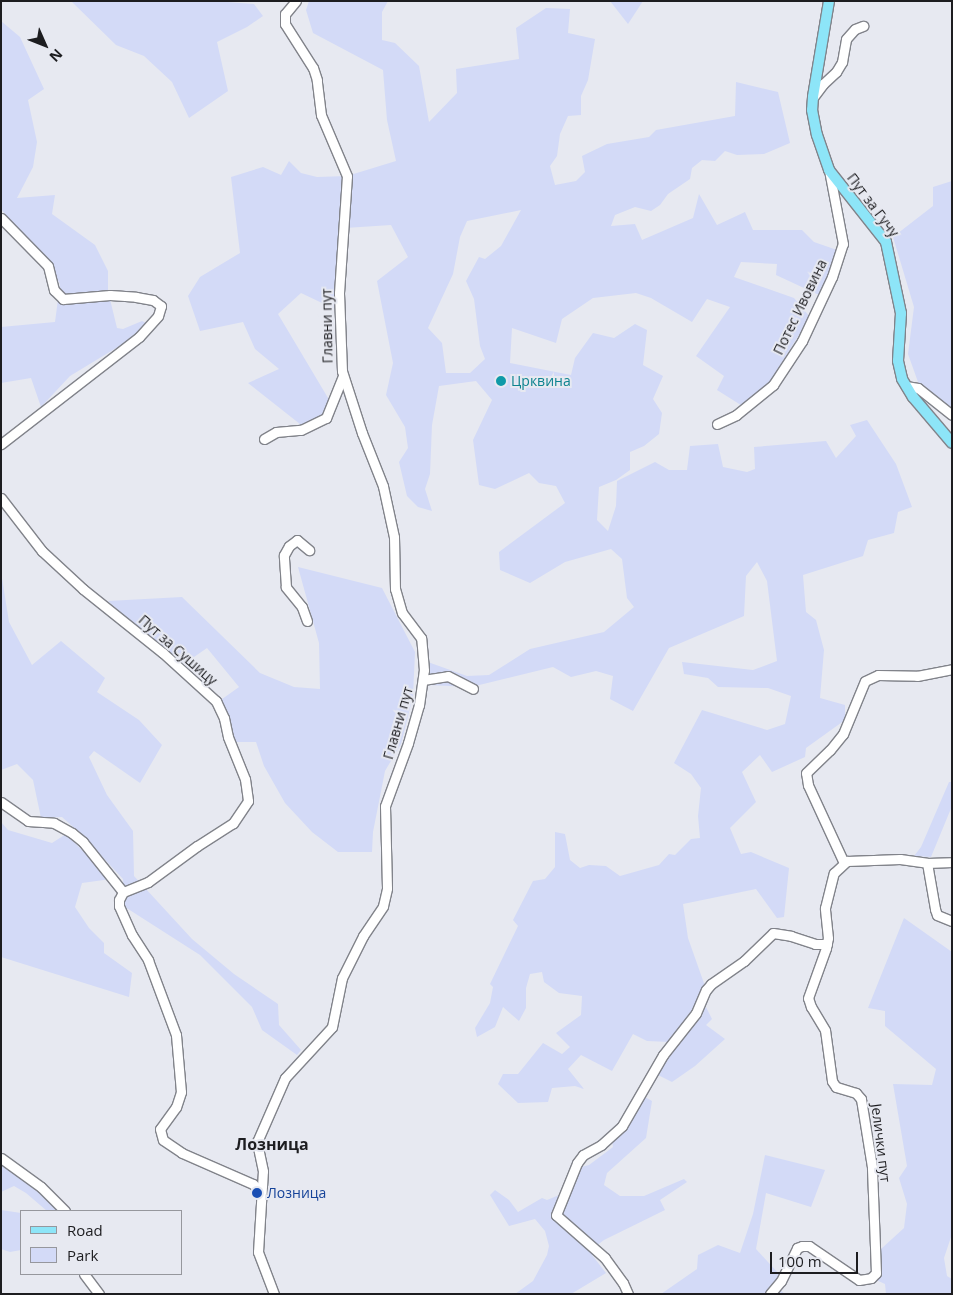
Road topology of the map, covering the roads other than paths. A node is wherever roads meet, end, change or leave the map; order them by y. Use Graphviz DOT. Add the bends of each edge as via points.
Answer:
graph roads {
  1 [pos="296,1"];
  2 [pos="829,1"];
  3 [pos="863,26"];
  4 [pos="813,96"];
  5 [pos="829,170"];
  6 [pos="1,218"];
  7 [pos="342,376"];
  8 [pos="906,386"];
  9 [pos="952,416"];
  10 [pos="717,424"];
  11 [pos="264,439"];
  12 [pos="952,443"];
  13 [pos="1,444"];
  14 [pos="1,498"];
  15 [pos="308,550"];
  16 [pos="307,621"];
  17 [pos="952,670"];
  18 [pos="424,680"];
  19 [pos="472,689"];
  20 [pos="1,802"];
  21 [pos="952,862"];
  22 [pos="844,863"];
  23 [pos="927,863"];
  24 [pos="123,892"];
  25 [pos="952,921"];
  26 [pos="827,944"];
  27 [pos="1,1158"];
  28 [pos="260,1191"];
  29 [pos="64,1210"];
  30 [pos="85,1275"];
  31 [pos="99,1294"];
  32 [pos="274,1294"];
  33 [pos="628,1294"];
  34 [pos="770,1294"];
  1 -- 7 [label="street, Главни пут" via="285,14 286,27 314,68 321,115 347,176 339,302"];
  2 -- 4 [label="main road, Пут за Гучу"];
  3 -- 4 [label="street" via="846,39 842,62"];
  4 -- 5 [label="main road, Пут за Гучу" via="814,123"];
  5 -- 8 [label="main road, Пут за Гучу" via="881,234 888,249 901,313 899,371"];
  5 -- 10 [label="street, Потес Ивовина" via="843,244 832,277 802,341 773,385 736,415"];
  6 -- 13 [label="street" via="48,266 54,290 63,299 110,295 153,300 161,306 158,316 139,337"];
  7 -- 11 [label="street" via="326,418 301,430 276,432"];
  7 -- 18 [label="street, Главни пут" via="383,486 394,537 395,589 402,613 421,638"];
  8 -- 9 [label="street" via="918,388"];
  8 -- 12 [label="main road, Пут за Гучу"];
  14 -- 24 [label="street, Пут за Сушицу" via="42,551 216,701 245,779 248,801 233,823 148,882"];
  15 -- 16 [label="street" via="297,540 284,555 286,587 302,607"];
  17 -- 22 [label="street" via="917,676 878,675 865,681 843,734 806,773 808,785"];
  18 -- 19 [label="street" via="448,676"];
  18 -- 28 [label="street, Главни пут" via="408,743 385,806 387,888 383,906 363,936 342,978 332,1027 285,1078 256,1142 263,1171"];
  20 -- 24 [label="street" via="28,821 54,823 72,833"];
  21 -- 23 [label="street"];
  22 -- 23 [label="street" via="900,859"];
  22 -- 26 [label="street, Јелички пут" via="834,874 827,896"];
  23 -- 25 [label="street" via="935,910 938,915"];
  24 -- 28 [label="street" via="119,900 122,916 148,960 176,1035 181,1092 176,1107 160,1129 162,1140 182,1153 253,1184"];
  26 -- 33 [label="street" via="773,933 744,961 711,984 696,1013 663,1055 622,1126 601,1145 582,1155 577,1163 556,1215 605,1258"];
  26 -- 34 [label="street, Јелички пут" via="808,998 826,1030 832,1081 836,1087 856,1093 861,1099 872,1167 876,1273 872,1278 859,1280 808,1246 802,1246 797,1248 781,1281"];
  27 -- 29 [label="street" via="41,1187"];
  28 -- 32 [label="street, Главни пут" via="258,1252"];
  30 -- 31 [label="street"];
}
